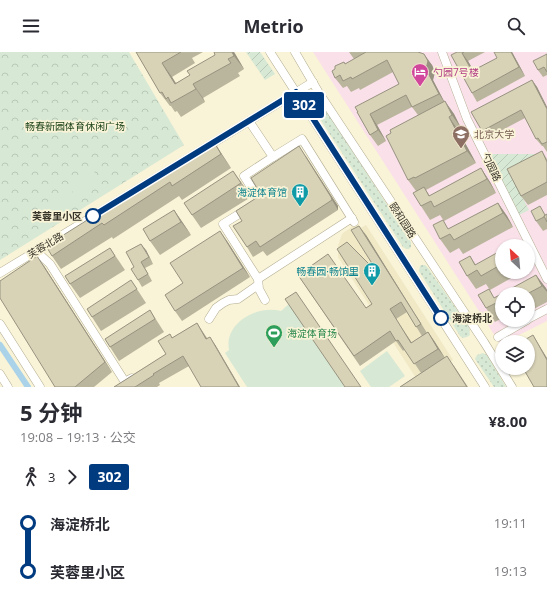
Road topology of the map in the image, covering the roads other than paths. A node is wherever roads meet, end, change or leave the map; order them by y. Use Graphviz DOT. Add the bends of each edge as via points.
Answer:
graph roads {
  1 [pos="270,52"];
  2 [pos="295,52"];
  3 [pos="442,52"];
  4 [pos="313,82"];
  5 [pos="296,92"];
  6 [pos="249,121"];
  7 [pos="273,157"];
  8 [pos="36,251"];
  9 [pos="0,273"];
  10 [pos="547,279"];
  11 [pos="258,282"];
  12 [pos="266,300"];
  13 [pos="547,308"];
  14 [pos="535,315"];
  15 [pos="209,319"];
  16 [pos="0,324"];
  17 [pos="514,327"];
  18 [pos="500,335"];
  19 [pos="0,374"];
  20 [pos="137,375"];
  21 [pos="125,382"];
  22 [pos="8,387"];
  23 [pos="40,387"];
  24 [pos="116,387"];
  25 [pos="485,387"];
  26 [pos="512,387"];
  1 -- 5 [label="street"];
  2 -- 4 [label="street, 颐和园路"];
  3 -- 10 [label="street, 勺园路" via="468,119"];
  4 -- 5 [label="street, 芙蓉北路"];
  4 -- 26 [label="street, 颐和园路"];
  5 -- 6 [label="street, 芙蓉北路"];
  5 -- 25 [label="street"];
  6 -- 7 [label="street"];
  6 -- 8 [label="street, 芙蓉北路"];
  7 -- 11 [label="street" via="244,176 260,201 223,224"];
  7 -- 11 [label="street" via="302,139 353,220"];
  8 -- 9 [label="street, 芙蓉北路"];
  8 -- 21 [label="street" via="50,264"];
  11 -- 12 [label="street"];
  11 -- 15 [label="street" via="238,299 229,300 216,308"];
  13 -- 14 [label="street"];
  16 -- 23 [label="street"];
  17 -- 18 [label="street"];
  19 -- 22 [label="street"];
  20 -- 21 [label="street"];
  21 -- 24 [label="street"];
}
